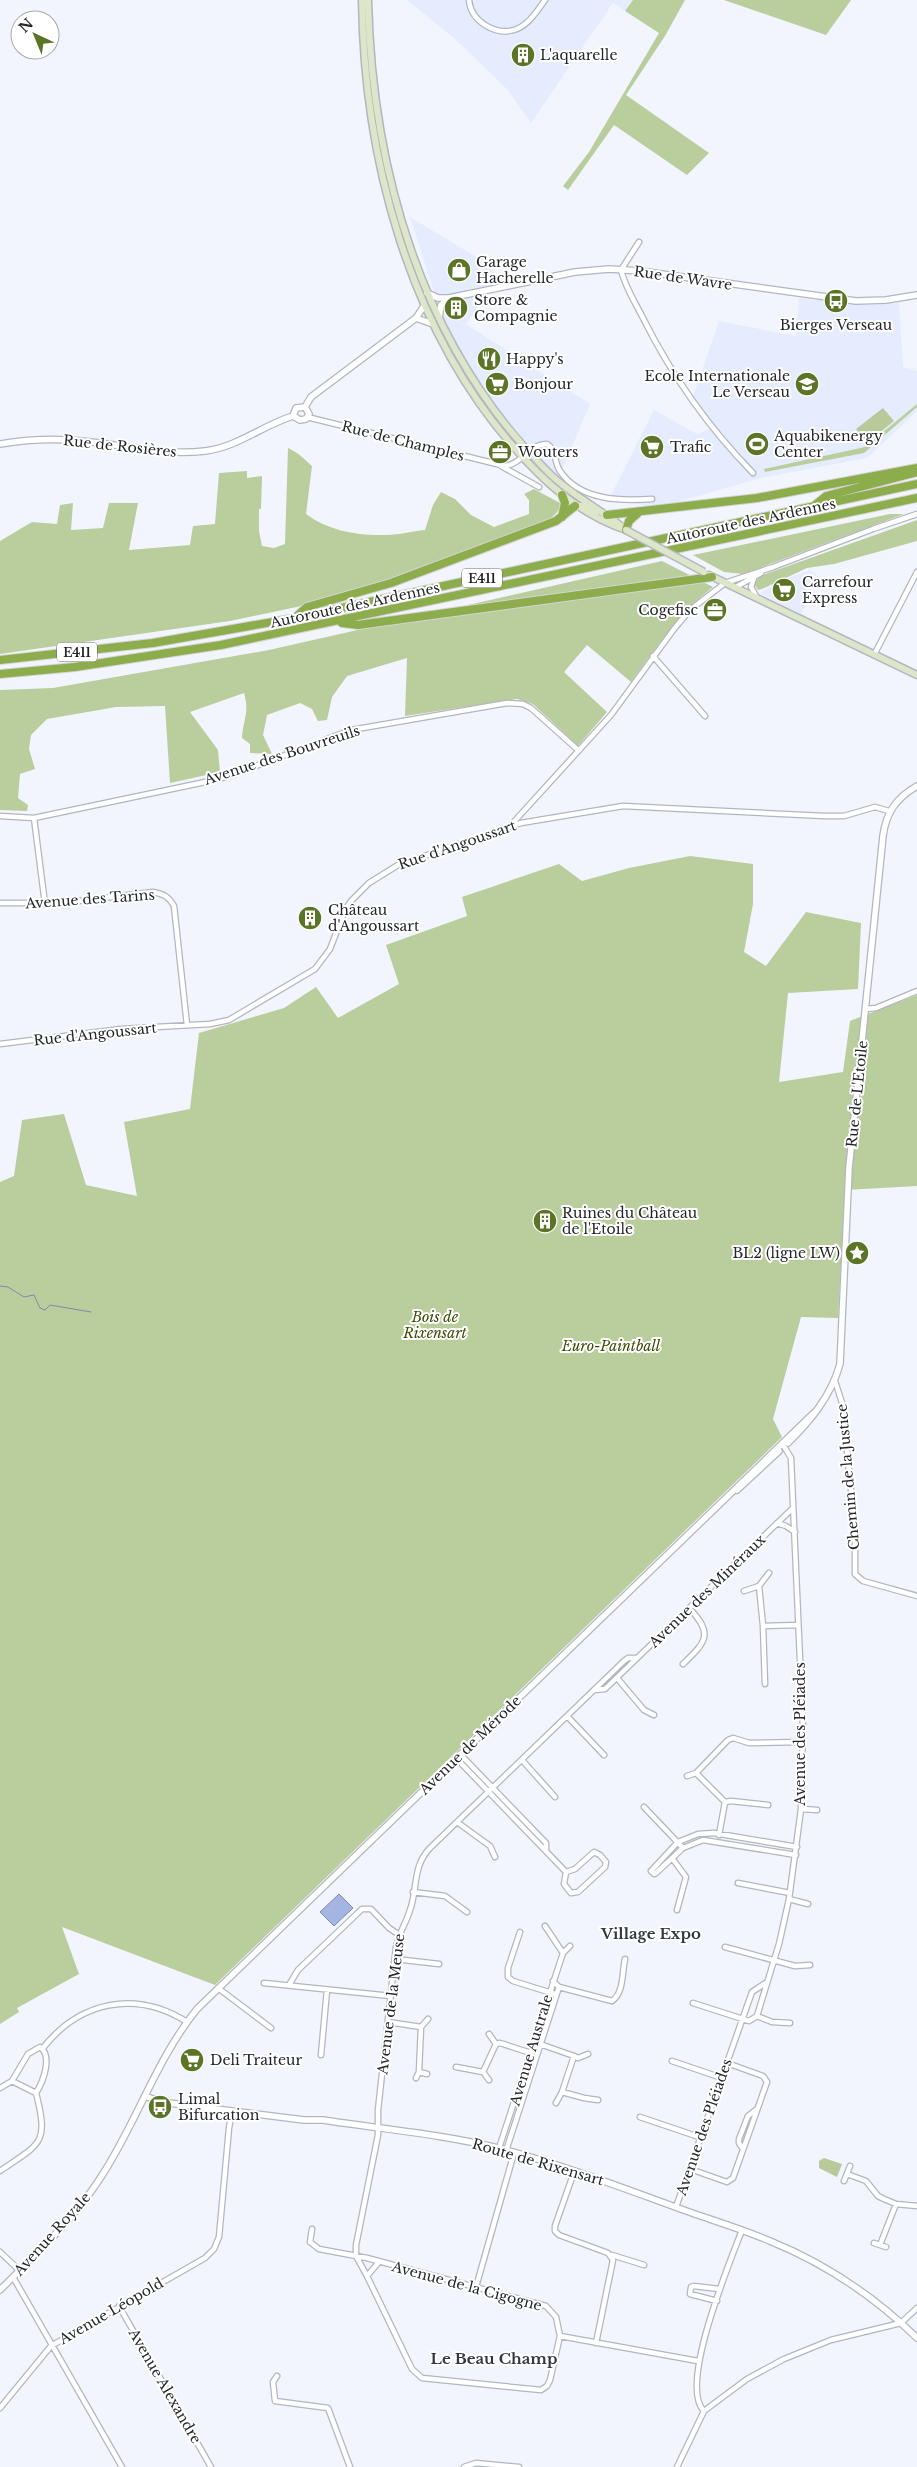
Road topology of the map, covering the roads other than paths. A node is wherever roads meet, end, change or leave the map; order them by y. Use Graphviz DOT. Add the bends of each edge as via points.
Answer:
graph roads {
  1 [pos="362,0"];
  2 [pos="368,0"];
  3 [pos="469,0"];
  4 [pos="545,0"];
  5 [pos="639,242"];
  6 [pos="621,270"];
  7 [pos="427,293"];
  8 [pos="917,295"];
  9 [pos="449,298"];
  10 [pos="428,305"];
  11 [pos="416,318"];
  12 [pos="436,323"];
  13 [pos="305,407"];
  14 [pos="294,416"];
  15 [pos="307,417"];
  16 [pos="0,444"];
  17 [pos="529,451"];
  18 [pos="522,457"];
  19 [pos="499,465"];
  20 [pos="917,468"];
  21 [pos="917,472"];
  22 [pos="753,473"];
  23 [pos="917,484"];
  24 [pos="539,487"];
  25 [pos="562,495"];
  26 [pos="917,498"];
  27 [pos="652,499"];
  28 [pos="576,506"];
  29 [pos="814,507"];
  30 [pos="638,513"];
  31 [pos="917,514"];
  32 [pos="608,515"];
  33 [pos="562,518"];
  34 [pos="615,525"];
  35 [pos="626,530"];
  36 [pos="770,568"];
  37 [pos="917,572"];
  38 [pos="755,576"];
  39 [pos="712,577"];
  40 [pos="725,583"];
  41 [pos="736,588"];
  42 [pos="756,598"];
  43 [pos="295,618"];
  44 [pos="332,622"];
  45 [pos="874,655"];
  46 [pos="653,656"];
  47 [pos="0,660"];
  48 [pos="0,674"];
  49 [pos="917,675"];
  50 [pos="705,716"];
  51 [pos="578,750"];
  52 [pos="917,786"];
  53 [pos="889,811"];
  54 [pos="0,816"];
  55 [pos="34,818"];
  56 [pos="510,826"];
  57 [pos="0,903"];
  58 [pos="44,904"];
  59 [pos="917,991"];
  60 [pos="866,1009"];
  61 [pos="187,1025"];
  62 [pos="0,1044"];
  63 [pos="835,1381"];
  64 [pos="783,1444"];
  65 [pos="793,1508"];
  66 [pos="777,1523"];
  67 [pos="795,1532"];
  68 [pos="769,1573"];
  69 [pos="759,1586"];
  70 [pos="744,1591"];
  71 [pos="917,1596"];
  72 [pos="689,1608"];
  73 [pos="798,1625"];
  74 [pos="764,1626"];
  75 [pos="637,1658"];
  76 [pos="683,1664"];
  77 [pos="617,1678"];
  78 [pos="765,1684"];
  79 [pos="594,1690"];
  80 [pos="654,1715"];
  81 [pos="567,1716"];
  82 [pos="803,1742"];
  83 [pos="604,1755"];
  84 [pos="458,1756"];
  85 [pos="522,1760"];
  86 [pos="696,1773"];
  87 [pos="687,1776"];
  88 [pos="493,1788"];
  89 [pos="488,1792"];
  90 [pos="555,1797"];
  91 [pos="725,1802"];
  92 [pos="768,1805"];
  93 [pos="644,1807"];
  94 [pos="801,1809"];
  95 [pos="817,1810"];
  96 [pos="457,1822"];
  97 [pos="719,1834"];
  98 [pos="717,1841"];
  99 [pos="678,1842"];
  100 [pos="797,1847"];
  101 [pos="683,1848"];
  102 [pos="546,1851"];
  103 [pos="667,1853"];
  104 [pos="796,1855"];
  105 [pos="495,1857"];
  106 [pos="672,1859"];
  107 [pos="566,1872"];
  108 [pos="738,1883"];
  109 [pos="413,1892"];
  110 [pos="790,1893"];
  111 [pos="789,1899"];
  112 [pos="808,1904"];
  113 [pos="677,1910"];
  114 [pos="467,1912"];
  115 [pos="545,1926"];
  116 [pos="520,1932"];
  117 [pos="398,1934"];
  118 [pos="570,1946"];
  119 [pos="725,1947"];
  120 [pos="564,1953"];
  121 [pos="395,1959"];
  122 [pos="625,1959"];
  123 [pos="774,1960"];
  124 [pos="439,1964"];
  125 [pos="810,1965"];
  126 [pos="553,1981"];
  127 [pos="767,1982"];
  128 [pos="264,1983"];
  129 [pos="289,1985"];
  130 [pos="559,1987"];
  131 [pos="218,1988"];
  132 [pos="327,1990"];
  133 [pos="549,1992"];
  134 [pos="555,1994"];
  135 [pos="390,1996"];
  136 [pos="693,2003"];
  137 [pos="757,2016"];
  138 [pos="742,2018"];
  139 [pos="428,2019"];
  140 [pos="186,2022"];
  141 [pos="388,2022"];
  142 [pos="790,2023"];
  143 [pos="421,2027"];
  144 [pos="271,2028"];
  145 [pos="489,2034"];
  146 [pos="534,2042"];
  147 [pos="496,2044"];
  148 [pos="540,2044"];
  149 [pos="43,2048"];
  150 [pos="530,2052"];
  151 [pos="588,2054"];
  152 [pos="321,2055"];
  153 [pos="537,2055"];
  154 [pos="574,2056"];
  155 [pos="672,2061"];
  156 [pos="727,2063"];
  157 [pos="456,2068"];
  158 [pos="419,2072"];
  159 [pos="483,2072"];
  160 [pos="427,2074"];
  161 [pos="416,2078"];
  162 [pos="722,2078"];
  163 [pos="488,2080"];
  164 [pos="12,2081"];
  165 [pos="0,2088"];
  166 [pos="562,2092"];
  167 [pos="36,2093"];
  168 [pos="145,2096"];
  169 [pos="598,2100"];
  170 [pos="556,2104"];
  171 [pos="232,2111"];
  172 [pos="640,2117"];
  173 [pos="377,2128"];
  174 [pos="702,2138"];
  175 [pos="499,2148"];
  176 [pos="506,2151"];
  177 [pos="514,2153"];
  178 [pos="850,2166"];
  179 [pos="690,2169"];
  180 [pos="0,2171"];
  181 [pos="574,2172"];
  182 [pos="847,2174"];
  183 [pos="844,2181"];
  184 [pos="896,2204"];
  185 [pos="917,2206"];
  186 [pos="676,2207"];
  187 [pos="312,2230"];
  188 [pos="742,2230"];
  189 [pos="874,2243"];
  190 [pos="0,2252"];
  191 [pos="612,2255"];
  192 [pos="5,2256"];
  193 [pos="356,2256"];
  194 [pos="0,2261"];
  195 [pos="379,2262"];
  196 [pos="644,2265"];
  197 [pos="19,2270"];
  198 [pos="368,2276"];
  199 [pos="13,2277"];
  200 [pos="476,2287"];
  201 [pos="0,2290"];
  202 [pos="719,2290"];
  203 [pos="717,2301"];
  204 [pos="119,2306"];
  205 [pos="917,2308"];
  206 [pos="901,2323"];
  207 [pos="560,2336"];
  208 [pos="917,2338"];
  209 [pos="596,2343"];
  210 [pos="51,2346"];
  211 [pos="698,2361"];
  212 [pos="277,2376"];
  213 [pos="0,2408"];
  214 [pos="704,2411"];
  215 [pos="122,2467"];
  216 [pos="211,2467"];
  217 [pos="350,2467"];
  218 [pos="464,2467"];
  219 [pos="519,2467"];
  220 [pos="677,2467"];
  1 -- 10 [label="main road" via="365,62 377,149 395,222"];
  2 -- 7 [label="main road" via="372,63 384,148 399,209"];
  3 -- 4 [label="street" via="483,24 500,31 517,29 528,22"];
  5 -- 6 [label="street"];
  6 -- 8 [label="street, Rue de Wavre" via="856,301"];
  6 -- 9 [label="street, Rue de Wavre" via="575,272"];
  6 -- 22 [label="street" via="656,344 691,401"];
  7 -- 9 [label="street, Rue de Wavre"];
  7 -- 10 [label="main road"];
  9 -- 12 [label="street"];
  10 -- 11 [label="street"];
  10 -- 12 [label="main road"];
  11 -- 12 [label="street"];
  11 -- 13 [label="street" via="311,397"];
  12 -- 17 [label="main road" via="484,398"];
  12 -- 18 [label="main road" via="476,400"];
  13 -- 14 [label="street" via="296,408"];
  13 -- 15 [label="street"];
  14 -- 15 [label="street, Rue de Champles" via="300,420"];
  14 -- 16 [label="street, Rue de Rosières" via="228,446 190,453 153,452 70,440"];
  15 -- 19 [label="street, Rue de Champles"];
  17 -- 18 [label="street"];
  17 -- 27 [label="street" via="547,444 555,451 558,469 563,475 579,488 597,496 624,501"];
  17 -- 32 [label="main road" via="565,486"];
  18 -- 19 [label="street" via="510,465"];
  18 -- 25 [label="main road"];
  19 -- 24 [label="street, Rue de Champles"];
  20 -- 30 [label="highway" via="772,495"];
  21 -- 29 [label="highway" via="826,496"];
  23 -- 29 [label="highway, Autoroute des Ardennes / E411"];
  25 -- 28 [label="main road"];
  25 -- 33 [label="highway" via="566,503"];
  26 -- 44 [label="highway, Autoroute des Ardennes / E411"];
  28 -- 33 [label="highway"];
  28 -- 34 [label="main road" via="584,506"];
  29 -- 43 [label="highway, Autoroute des Ardennes / E411"];
  30 -- 32 [label="highway"];
  30 -- 35 [label="highway" via="629,521"];
  31 -- 36 [label="street"];
  32 -- 34 [label="main road"];
  33 -- 43 [label="highway" via="391,583 307,607"];
  34 -- 35 [label="main road"];
  35 -- 39 [label="main road, bridge"];
  36 -- 38 [label="street"];
  36 -- 40 [label="street"];
  37 -- 45 [label="street"];
  38 -- 41 [label="street"];
  38 -- 42 [label="street" via="751,586"];
  39 -- 40 [label="main road"];
  39 -- 44 [label="highway" via="358,625"];
  40 -- 41 [label="main road"];
  40 -- 46 [label="street" via="690,610"];
  41 -- 42 [label="main road"];
  42 -- 45 [label="main road"];
  43 -- 47 [label="highway, Autoroute des Ardennes / E411" via="153,642"];
  44 -- 48 [label="highway, Autoroute des Ardennes / E411" via="156,656"];
  45 -- 49 [label="main road"];
  46 -- 50 [label="street"];
  46 -- 51 [label="street" via="611,715"];
  51 -- 55 [label="street, Avenue des Bouvreuils" via="531,708 507,703 351,730 232,775"];
  51 -- 56 [label="street"];
  52 -- 53 [label="street, Rue de L'Etoile" via="901,796"];
  53 -- 56 [label="street, Rue d'Angoussart" via="875,807 844,816 824,816 623,806"];
  53 -- 60 [label="street, Rue de L'Etoile" via="883,836"];
  54 -- 55 [label="street, Avenue des Bouvreuils"];
  55 -- 58 [label="street"];
  56 -- 61 [label="street, Rue d'Angoussart" via="392,867 369,882 351,901 330,949 315,969 229,1020"];
  57 -- 58 [label="street, Avenue des Tarins"];
  58 -- 61 [label="street, Avenue des Tarins" via="153,892 170,898 174,906"];
  59 -- 60 [label="street"];
  60 -- 63 [label="street, Rue de L'Etoile" via="849,1168 842,1350"];
  61 -- 62 [label="street, Rue d'Angoussart" via="121,1029"];
  63 -- 64 [label="street, Rue de L'Etoile" via="809,1422"];
  63 -- 71 [label="street, Chemin de la Justice" via="842,1403 855,1574 863,1581"];
  64 -- 65 [label="street, Avenue des Pléiades" via="791,1458"];
  64 -- 84 [label="street, Avenue de Mérode"];
  65 -- 66 [label="street, Avenue des Minéraux"];
  65 -- 67 [label="street, Avenue des Pléiades"];
  66 -- 67 [label="street, Avenue des Minéraux"];
  66 -- 72 [label="street, Avenue des Minéraux"];
  67 -- 73 [label="street, Avenue des Pléiades"];
  68 -- 69 [label="street"];
  69 -- 70 [label="street"];
  69 -- 74 [label="street"];
  72 -- 75 [label="street, Avenue des Minéraux"];
  72 -- 76 [label="street" via="701,1620 704,1639 701,1647"];
  73 -- 74 [label="street"];
  73 -- 82 [label="street, Avenue des Pléiades"];
  74 -- 78 [label="street"];
  75 -- 77 [label="street, Avenue des Minéraux"];
  75 -- 79 [label="street, Avenue des Minéraux" via="626,1659"];
  77 -- 79 [label="street, Avenue des Minéraux" via="603,1691"];
  77 -- 80 [label="street" via="644,1710"];
  79 -- 81 [label="street, Avenue des Minéraux"];
  81 -- 83 [label="street"];
  81 -- 85 [label="street, Avenue des Minéraux"];
  82 -- 86 [label="street" via="749,1743 733,1738"];
  82 -- 94 [label="street, Avenue des Pléiades"];
  84 -- 88 [label="street"];
  84 -- 89 [label="street"];
  84 -- 131 [label="street, Avenue de Mérode"];
  85 -- 88 [label="street, Avenue des Minéraux"];
  85 -- 90 [label="street"];
  86 -- 87 [label="street"];
  86 -- 91 [label="street"];
  88 -- 89 [label="street, Avenue des Minéraux"];
  88 -- 102 [label="street" via="546,1843"];
  89 -- 96 [label="street, Avenue de la Meuse"];
  89 -- 102 [label="street"];
  91 -- 92 [label="street"];
  91 -- 97 [label="street"];
  93 -- 99 [label="street"];
  94 -- 95 [label="street"];
  94 -- 100 [label="street, Avenue des Pléiades"];
  96 -- 105 [label="street" via="490,1846"];
  96 -- 109 [label="street, Avenue de la Meuse" via="422,1858"];
  97 -- 98 [label="street"];
  97 -- 99 [label="street" via="698,1834"];
  97 -- 100 [label="street"];
  98 -- 101 [label="street" via="700,1840"];
  98 -- 104 [label="street"];
  99 -- 101 [label="street"];
  99 -- 103 [label="street"];
  100 -- 104 [label="street, Avenue des Pléiades"];
  101 -- 106 [label="street"];
  102 -- 107 [label="street"];
  103 -- 106 [label="street"];
  103 -- 106 [label="street" via="652,1868 652,1873"];
  104 -- 110 [label="street, Avenue des Pléiades"];
  106 -- 113 [label="street" via="686,1877"];
  107 -- 107 [label="street" via="564,1885 575,1893 605,1867 606,1862 594,1852 575,1869"];
  108 -- 110 [label="street"];
  109 -- 114 [label="street" via="445,1896"];
  109 -- 117 [label="street, Avenue de la Meuse" via="410,1911"];
  110 -- 111 [label="street, Avenue des Pléiades"];
  111 -- 112 [label="street"];
  111 -- 123 [label="street, Avenue des Pléiades"];
  115 -- 120 [label="street"];
  116 -- 133 [label="street" via="508,1976 513,1981"];
  117 -- 121 [label="street, Avenue de la Meuse"];
  117 -- 129 [label="street" via="371,1909 362,1909 298,1970"];
  118 -- 120 [label="street, Avenue Australe"];
  119 -- 123 [label="street"];
  120 -- 126 [label="street, Avenue Australe"];
  121 -- 124 [label="street"];
  121 -- 135 [label="street, Avenue de la Meuse"];
  122 -- 130 [label="street" via="624,1974 612,2001"];
  123 -- 125 [label="street" via="795,1966"];
  123 -- 127 [label="street, Avenue des Pléiades"];
  126 -- 130 [label="street"];
  126 -- 133 [label="street, Avenue Australe"];
  127 -- 137 [label="street, Avenue des Pléiades"];
  127 -- 138 [label="street, Avenue des Pléiades" via="752,1992"];
  128 -- 129 [label="street"];
  129 -- 132 [label="street"];
  130 -- 134 [label="street, Avenue Australe"];
  131 -- 140 [label="street, Avenue de Mérode"];
  131 -- 144 [label="street"];
  132 -- 135 [label="street"];
  132 -- 152 [label="street"];
  133 -- 134 [label="street"];
  133 -- 146 [label="street, Avenue Australe"];
  134 -- 148 [label="street, Avenue Australe"];
  135 -- 141 [label="street, Avenue de la Meuse"];
  136 -- 138 [label="street"];
  137 -- 138 [label="street" via="749,2021"];
  137 -- 142 [label="street" via="772,2022"];
  138 -- 156 [label="street, Avenue des Pléiades"];
  139 -- 143 [label="street"];
  140 -- 149 [label="street" via="150,2006 113,2004 69,2021"];
  140 -- 168 [label="street, Avenue de Mérode"];
  141 -- 143 [label="street"];
  141 -- 173 [label="street, Avenue de la Meuse"];
  143 -- 158 [label="street"];
  145 -- 147 [label="street"];
  146 -- 148 [label="street"];
  146 -- 150 [label="street, Avenue Australe"];
  147 -- 150 [label="street"];
  147 -- 159 [label="street"];
  148 -- 153 [label="street, Avenue Australe"];
  148 -- 154 [label="street"];
  149 -- 164 [label="street" via="28,2054"];
  149 -- 167 [label="street" via="46,2062"];
  150 -- 153 [label="street"];
  150 -- 175 [label="street, Avenue Australe"];
  151 -- 154 [label="street" via="578,2058"];
  153 -- 176 [label="street, Avenue Australe"];
  154 -- 166 [label="street"];
  155 -- 162 [label="street"];
  156 -- 162 [label="street, Avenue des Pléiades"];
  156 -- 179 [label="street" via="766,2078 767,2082 733,2178 727,2182"];
  157 -- 159 [label="street"];
  158 -- 160 [label="street"];
  158 -- 161 [label="street"];
  159 -- 163 [label="street"];
  162 -- 174 [label="street, Avenue des Pléiades"];
  164 -- 165 [label="street"];
  164 -- 167 [label="street"];
  166 -- 169 [label="street"];
  166 -- 170 [label="street"];
  167 -- 180 [label="street" via="43,2120 40,2139"];
  168 -- 171 [label="street, Route de Rixensart" via="161,2102"];
  168 -- 197 [label="street, Avenue Royale" via="99,2180 76,2210"];
  171 -- 173 [label="street, Route de Rixensart"];
  171 -- 204 [label="street, Avenue Léopold" via="216,2244 205,2258"];
  172 -- 174 [label="street"];
  173 -- 175 [label="street, Route de Rixensart"];
  173 -- 193 [label="street, Avenue de la Meuse"];
  174 -- 179 [label="street, Avenue des Pléiades"];
  175 -- 176 [label="street, Route de Rixensart"];
  176 -- 177 [label="street, Route de Rixensart"];
  177 -- 181 [label="street, Route de Rixensart"];
  177 -- 200 [label="street"];
  178 -- 182 [label="street"];
  179 -- 186 [label="street, Avenue des Pléiades"];
  181 -- 186 [label="street, Route de Rixensart" via="640,2192"];
  181 -- 191 [label="street" via="555,2231"];
  182 -- 183 [label="street"];
  182 -- 184 [label="street" via="866,2181 878,2196"];
  184 -- 185 [label="street"];
  184 -- 189 [label="street" via="883,2246"];
  186 -- 188 [label="street, Route de Rixensart"];
  187 -- 193 [label="street, Avenue de la Cigogne" via="310,2242 313,2246"];
  188 -- 202 [label="street"];
  188 -- 206 [label="street, Route de Rixensart" via="835,2275"];
  190 -- 192 [label="street"];
  191 -- 196 [label="street"];
  191 -- 209 [label="street"];
  192 -- 194 [label="street"];
  192 -- 197 [label="street"];
  193 -- 195 [label="street, Avenue de la Cigogne"];
  193 -- 198 [label="street"];
  195 -- 198 [label="street"];
  195 -- 200 [label="street, Avenue de la Cigogne"];
  197 -- 199 [label="street, Avenue Royale"];
  198 -- 207 [label="street" via="412,2369 422,2378 541,2390 550,2380"];
  199 -- 201 [label="street, Avenue Royale"];
  199 -- 210 [label="street"];
  200 -- 207 [label="street, Avenue de la Cigogne" via="546,2306 556,2317"];
  202 -- 203 [label="street"];
  202 -- 203 [label="street" via="691,2287 690,2294"];
  203 -- 211 [label="street"];
  204 -- 210 [label="street, Avenue Léopold"];
  204 -- 216 [label="street, Avenue Alexandre"];
  205 -- 206 [label="street"];
  206 -- 208 [label="street, Route de Rixensart"];
  206 -- 214 [label="street" via="831,2340 784,2359 747,2379"];
  207 -- 209 [label="street"];
  209 -- 211 [label="street"];
  210 -- 213 [label="street, Avenue Léopold"];
  210 -- 215 [label="street"];
  211 -- 214 [label="street" via="696,2395 698,2405"];
  212 -- 217 [label="street" via="272,2382 275,2401 328,2408"];
  214 -- 220 [label="street"];
  218 -- 219 [label="street" via="476,2463"];
}
